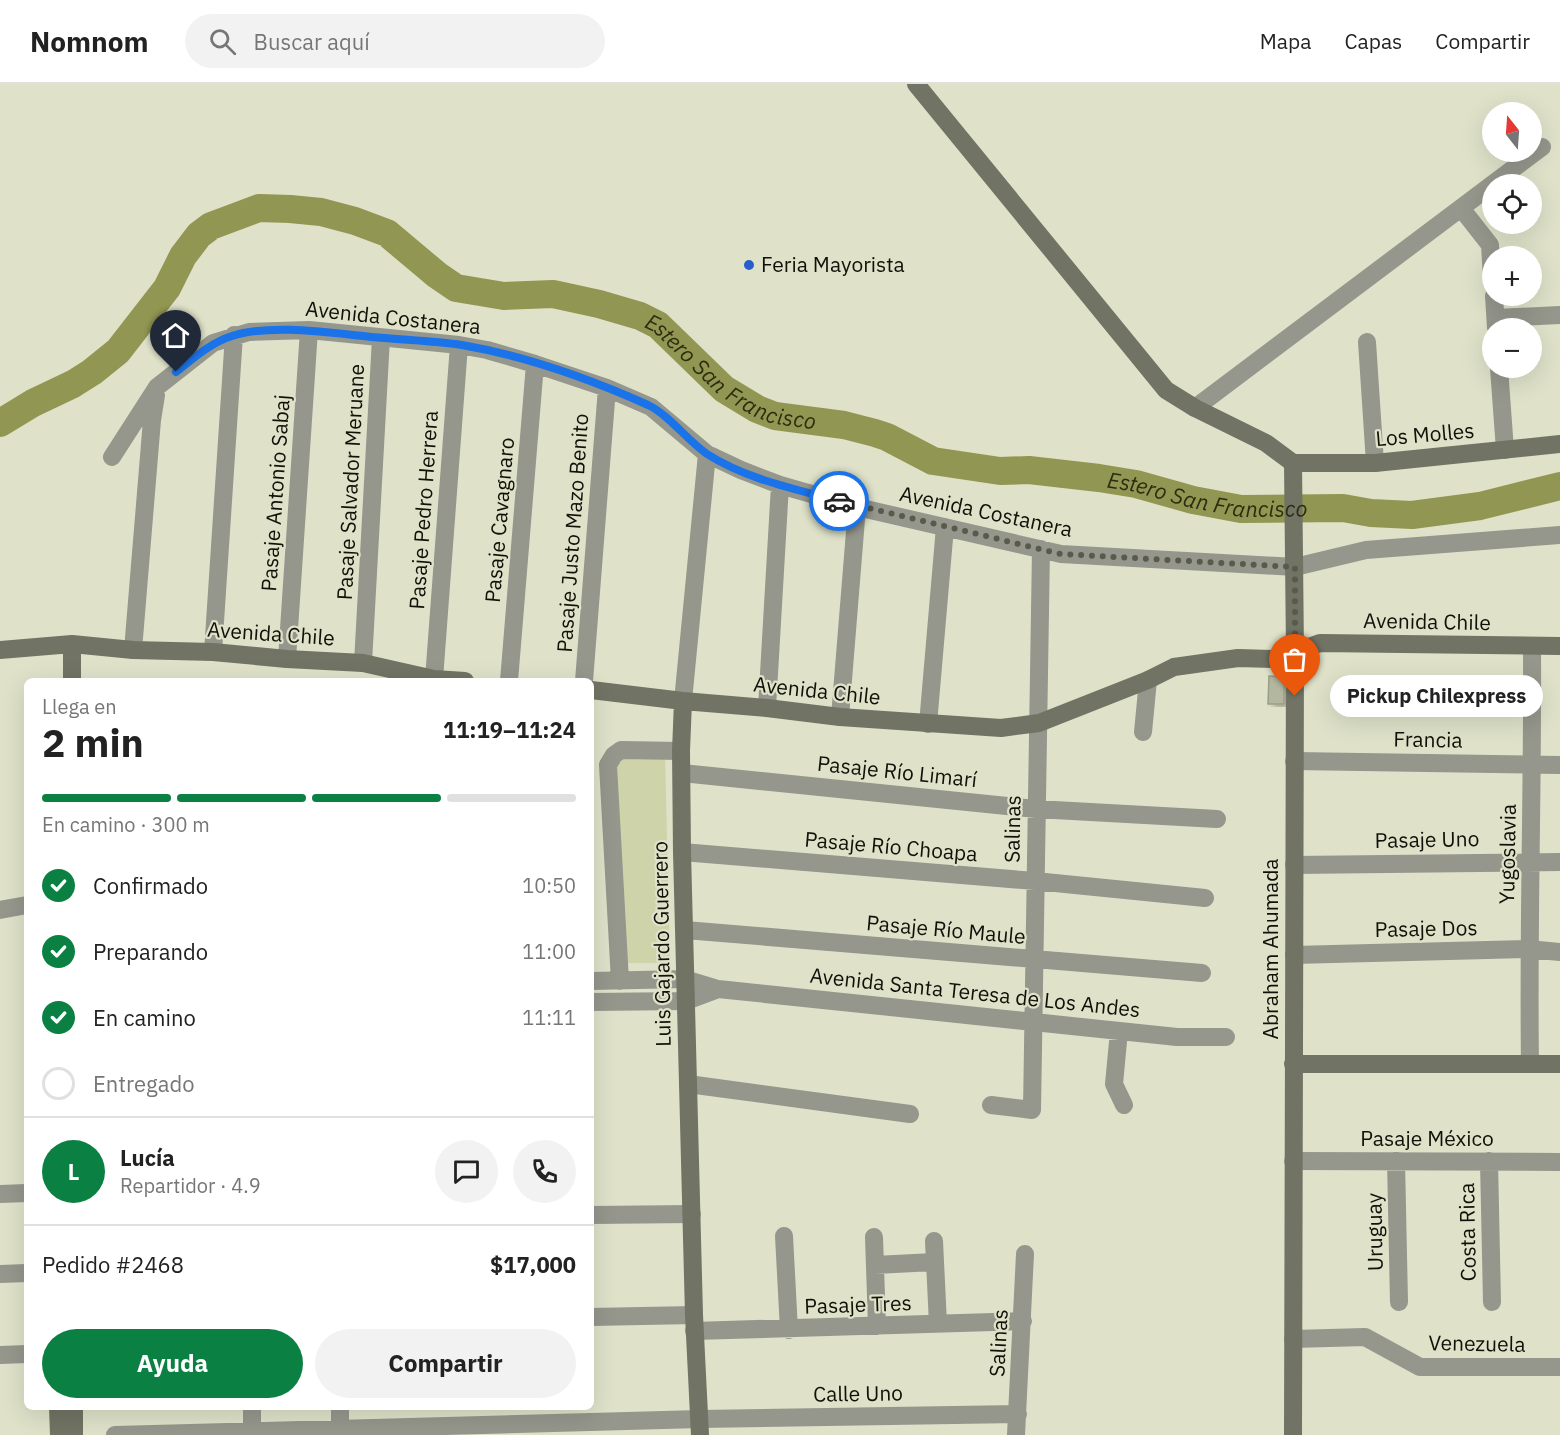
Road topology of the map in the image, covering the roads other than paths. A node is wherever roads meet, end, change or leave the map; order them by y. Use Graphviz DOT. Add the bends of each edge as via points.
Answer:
graph roads {
  1 [pos="915,84"];
  2 [pos="1522,162"];
  3 [pos="1461,208"];
  4 [pos="1490,246"];
  5 [pos="1560,315"];
  6 [pos="1536,318"];
  7 [pos="309,330"];
  8 [pos="234,335"];
  9 [pos="381,338"];
  10 [pos="1367,342"];
  11 [pos="459,345"];
  12 [pos="535,364"];
  13 [pos="1500,378"];
  14 [pos="157,387"];
  15 [pos="607,388"];
  16 [pos="1195,408"];
  17 [pos="1560,444"];
  18 [pos="1505,450"];
  19 [pos="707,454"];
  20 [pos="112,457"];
  21 [pos="1376,463"];
  22 [pos="1293,472"];
  23 [pos="780,485"];
  24 [pos="857,507"];
  25 [pos="945,527"];
  26 [pos="1560,535"];
  27 [pos="1041,549"];
  28 [pos="1295,567"];
  29 [pos="72,644"];
  30 [pos="1532,646"];
  31 [pos="1560,646"];
  32 [pos="0,650"];
  33 [pos="133,650"];
  34 [pos="213,652"];
  35 [pos="1295,652"];
  36 [pos="288,659"];
  37 [pos="363,663"];
  38 [pos="72,678"];
  39 [pos="430,678"];
  40 [pos="434,678"];
  41 [pos="509,678"];
  42 [pos="584,678"];
  43 [pos="1148,680"];
  44 [pos="594,690"];
  45 [pos="683,701"];
  46 [pos="767,708"];
  47 [pos="840,717"];
  48 [pos="928,723"];
  49 [pos="1039,723"];
  50 [pos="1143,732"];
  51 [pos="681,751"];
  52 [pos="1294,761"];
  53 [pos="1533,764"];
  54 [pos="1560,765"];
  55 [pos="682,773"];
  56 [pos="1036,808"];
  57 [pos="1216,819"];
  58 [pos="682,852"];
  59 [pos="1531,861"];
  60 [pos="1560,862"];
  61 [pos="1294,865"];
  62 [pos="1035,881"];
  63 [pos="1205,898"];
  64 [pos="24,906"];
  65 [pos="0,910"];
  66 [pos="685,930"];
  67 [pos="1528,950"];
  68 [pos="1560,952"];
  69 [pos="1294,955"];
  70 [pos="1033,960"];
  71 [pos="1202,973"];
  72 [pos="686,979"];
  73 [pos="594,981"];
  74 [pos="620,981"];
  75 [pos="718,989"];
  76 [pos="686,1001"];
  77 [pos="594,1002"];
  78 [pos="1032,1021"];
  79 [pos="1119,1031"];
  80 [pos="1226,1037"];
  81 [pos="1293,1064"];
  82 [pos="1530,1064"];
  83 [pos="1560,1064"];
  84 [pos="688,1084"];
  85 [pos="1124,1105"];
  86 [pos="991,1106"];
  87 [pos="910,1114"];
  88 [pos="1293,1161"];
  89 [pos="1396,1161"];
  90 [pos="1489,1161"];
  91 [pos="1560,1162"];
  92 [pos="24,1193"];
  93 [pos="0,1194"];
  94 [pos="692,1214"];
  95 [pos="594,1215"];
  96 [pos="784,1236"];
  97 [pos="874,1237"];
  98 [pos="933,1241"];
  99 [pos="1025,1254"];
  100 [pos="934,1262"];
  101 [pos="875,1265"];
  102 [pos="24,1273"];
  103 [pos="0,1275"];
  104 [pos="1399,1302"];
  105 [pos="1492,1302"];
  106 [pos="594,1317"];
  107 [pos="1023,1321"];
  108 [pos="694,1323"];
  109 [pos="938,1324"];
  110 [pos="876,1326"];
  111 [pos="789,1330"];
  112 [pos="1293,1339"];
  113 [pos="24,1354"];
  114 [pos="0,1355"];
  115 [pos="1560,1367"];
  116 [pos="58,1410"];
  117 [pos="74,1410"];
  118 [pos="252,1410"];
  119 [pos="340,1410"];
  120 [pos="1018,1414"];
  121 [pos="445,1422"];
  122 [pos="340,1427"];
  123 [pos="700,1427"];
  124 [pos="252,1430"];
  125 [pos="59,1435"];
  126 [pos="74,1435"];
  127 [pos="115,1435"];
  128 [pos="1016,1435"];
  129 [pos="1293,1435"];
  1 -- 16 [label="street" via="1166,390"];
  2 -- 3 [label="street"];
  3 -- 4 [label="street"];
  3 -- 16 [label="street"];
  5 -- 6 [label="street"];
  7 -- 8 [label="street, Avenida Costanera"];
  7 -- 9 [label="street, Avenida Costanera"];
  7 -- 36 [label="street, Pasaje Antonio Sabaj"];
  8 -- 14 [label="street, Avenida Costanera" via="213,343"];
  8 -- 34 [label="street"];
  9 -- 11 [label="street, Avenida Costanera"];
  9 -- 37 [label="street, Pasaje Salvador Meruane"];
  10 -- 21 [label="street"];
  11 -- 12 [label="street, Avenida Costanera"];
  11 -- 40 [label="street, Pasaje Pedro Herrera"];
  12 -- 15 [label="street, Avenida Costanera"];
  12 -- 41 [label="street, Pasaje Cavagnaro"];
  13 -- 18 [label="street"];
  14 -- 20 [label="street, Avenida Costanera"];
  14 -- 33 [label="street"];
  15 -- 19 [label="street, Avenida Costanera" via="651,407"];
  15 -- 42 [label="street, Pasaje Justo Mazo Benito"];
  16 -- 22 [label="street" via="1266,443"];
  17 -- 18 [label="street, Los Molles"];
  18 -- 21 [label="street, Los Molles"];
  19 -- 23 [label="street, Avenida Costanera"];
  19 -- 45 [label="street, Luis Gajardo Guerrero"];
  21 -- 22 [label="street, Los Molles"];
  22 -- 28 [label="street, Abraham Ahumada"];
  23 -- 24 [label="street, Avenida Costanera"];
  23 -- 46 [label="street"];
  24 -- 25 [label="street, Avenida Costanera"];
  24 -- 47 [label="street"];
  25 -- 27 [label="street, Avenida Costanera"];
  25 -- 48 [label="street"];
  26 -- 28 [label="street, Avenida Costanera" via="1366,550"];
  27 -- 28 [label="street, Avenida Costanera" via="1061,554"];
  27 -- 49 [label="street, Salinas"];
  28 -- 35 [label="street, Abraham Ahumada"];
  29 -- 32 [label="street, Avenida Chile"];
  29 -- 33 [label="street, Avenida Chile"];
  29 -- 38 [label="street"];
  30 -- 31 [label="street, Avenida Chile"];
  30 -- 35 [label="street, Avenida Chile" via="1320,643"];
  30 -- 53 [label="street, Yugoslavia"];
  33 -- 34 [label="street, Avenida Chile"];
  34 -- 36 [label="street, Avenida Chile"];
  35 -- 43 [label="street, Avenida Chile" via="1276,659 1238,658 1174,668"];
  35 -- 52 [label="street, Abraham Ahumada"];
  36 -- 37 [label="street, Avenida Chile"];
  37 -- 39 [label="street, Avenida Chile"];
  43 -- 49 [label="street, Avenida Chile"];
  43 -- 50 [label="street"];
  44 -- 45 [label="street, Avenida Chile"];
  45 -- 46 [label="street, Avenida Chile"];
  45 -- 51 [label="street, Luis Gajardo Guerrero"];
  46 -- 47 [label="street, Avenida Chile"];
  47 -- 48 [label="street, Avenida Chile"];
  48 -- 49 [label="street, Avenida Chile" via="1001,728"];
  49 -- 56 [label="street, Salinas"];
  51 -- 55 [label="street, Luis Gajardo Guerrero"];
  51 -- 74 [label="street" via="621,750 608,765"];
  52 -- 53 [label="street, Francia"];
  52 -- 61 [label="street, Abraham Ahumada"];
  53 -- 54 [label="street, Francia"];
  53 -- 59 [label="street, Yugoslavia"];
  55 -- 56 [label="street, Pasaje Río Limarí"];
  55 -- 58 [label="street, Luis Gajardo Guerrero"];
  56 -- 57 [label="street, Pasaje Río Limarí"];
  56 -- 62 [label="street, Salinas"];
  58 -- 62 [label="street, Pasaje Río Choapa"];
  58 -- 66 [label="street, Luis Gajardo Guerrero"];
  59 -- 60 [label="street, Pasaje Uno"];
  59 -- 61 [label="street, Pasaje Uno"];
  59 -- 67 [label="street, Yugoslavia"];
  61 -- 69 [label="street, Abraham Ahumada"];
  62 -- 63 [label="street, Pasaje Río Choapa"];
  62 -- 70 [label="street, Salinas"];
  64 -- 65 [label="street"];
  66 -- 70 [label="street, Pasaje Río Maule"];
  66 -- 72 [label="street, Luis Gajardo Guerrero"];
  67 -- 68 [label="street, Pasaje Dos"];
  67 -- 69 [label="street, Pasaje Dos"];
  67 -- 82 [label="street, Yugoslavia"];
  69 -- 81 [label="street, Abraham Ahumada"];
  70 -- 71 [label="street, Pasaje Río Maule"];
  70 -- 78 [label="street, Salinas"];
  72 -- 74 [label="street, Avenida Santa Teresa de Los Andes"];
  72 -- 75 [label="street, Avenida Santa Teresa de Los Andes"];
  72 -- 76 [label="street, Luis Gajardo Guerrero"];
  73 -- 74 [label="street, Avenida Santa Teresa de Los Andes"];
  75 -- 76 [label="street, Avenida Santa Teresa de Los Andes"];
  75 -- 78 [label="street, Avenida Santa Teresa de Los Andes"];
  76 -- 77 [label="street, Avenida Santa Teresa de Los Andes"];
  76 -- 84 [label="street, Luis Gajardo Guerrero"];
  78 -- 79 [label="street, Avenida Santa Teresa de Los Andes"];
  78 -- 86 [label="street, Salinas" via="1032,1110"];
  79 -- 80 [label="street, Avenida Santa Teresa de Los Andes"];
  79 -- 85 [label="street" via="1114,1084"];
  81 -- 82 [label="street"];
  81 -- 88 [label="street, Abraham Ahumada"];
  82 -- 83 [label="street"];
  84 -- 87 [label="street"];
  84 -- 94 [label="street, Luis Gajardo Guerrero"];
  88 -- 89 [label="street, Pasaje México"];
  88 -- 112 [label="street, Abraham Ahumada"];
  89 -- 90 [label="street, Pasaje México"];
  89 -- 104 [label="street, Uruguay"];
  90 -- 91 [label="street, Pasaje México"];
  90 -- 105 [label="street, Costa Rica"];
  92 -- 93 [label="street"];
  94 -- 95 [label="street"];
  94 -- 108 [label="street, Luis Gajardo Guerrero"];
  96 -- 111 [label="street"];
  97 -- 101 [label="street"];
  98 -- 100 [label="street"];
  99 -- 107 [label="street, Salinas"];
  100 -- 101 [label="street"];
  100 -- 109 [label="street"];
  101 -- 110 [label="street"];
  102 -- 103 [label="street"];
  106 -- 108 [label="street, Pasaje Tres"];
  107 -- 109 [label="street, Pasaje Tres"];
  107 -- 120 [label="street, Salinas"];
  108 -- 111 [label="street, Pasaje Tres"];
  108 -- 123 [label="street, Luis Gajardo Guerrero"];
  109 -- 110 [label="street, Pasaje Tres"];
  110 -- 111 [label="street, Pasaje Tres"];
  112 -- 115 [label="street, Venezuela" via="1365,1337 1420,1367"];
  112 -- 129 [label="street, Abraham Ahumada"];
  113 -- 114 [label="street"];
  116 -- 125 [label="street"];
  117 -- 126 [label="street"];
  118 -- 124 [label="street"];
  119 -- 122 [label="street"];
  120 -- 123 [label="street, Calle Uno"];
  120 -- 128 [label="street, Salinas"];
  121 -- 122 [label="street, Calle Uno"];
  121 -- 123 [label="street, Calle Uno"];
  122 -- 124 [label="street, Calle Uno"];
  124 -- 127 [label="street, Calle Uno"];
}
